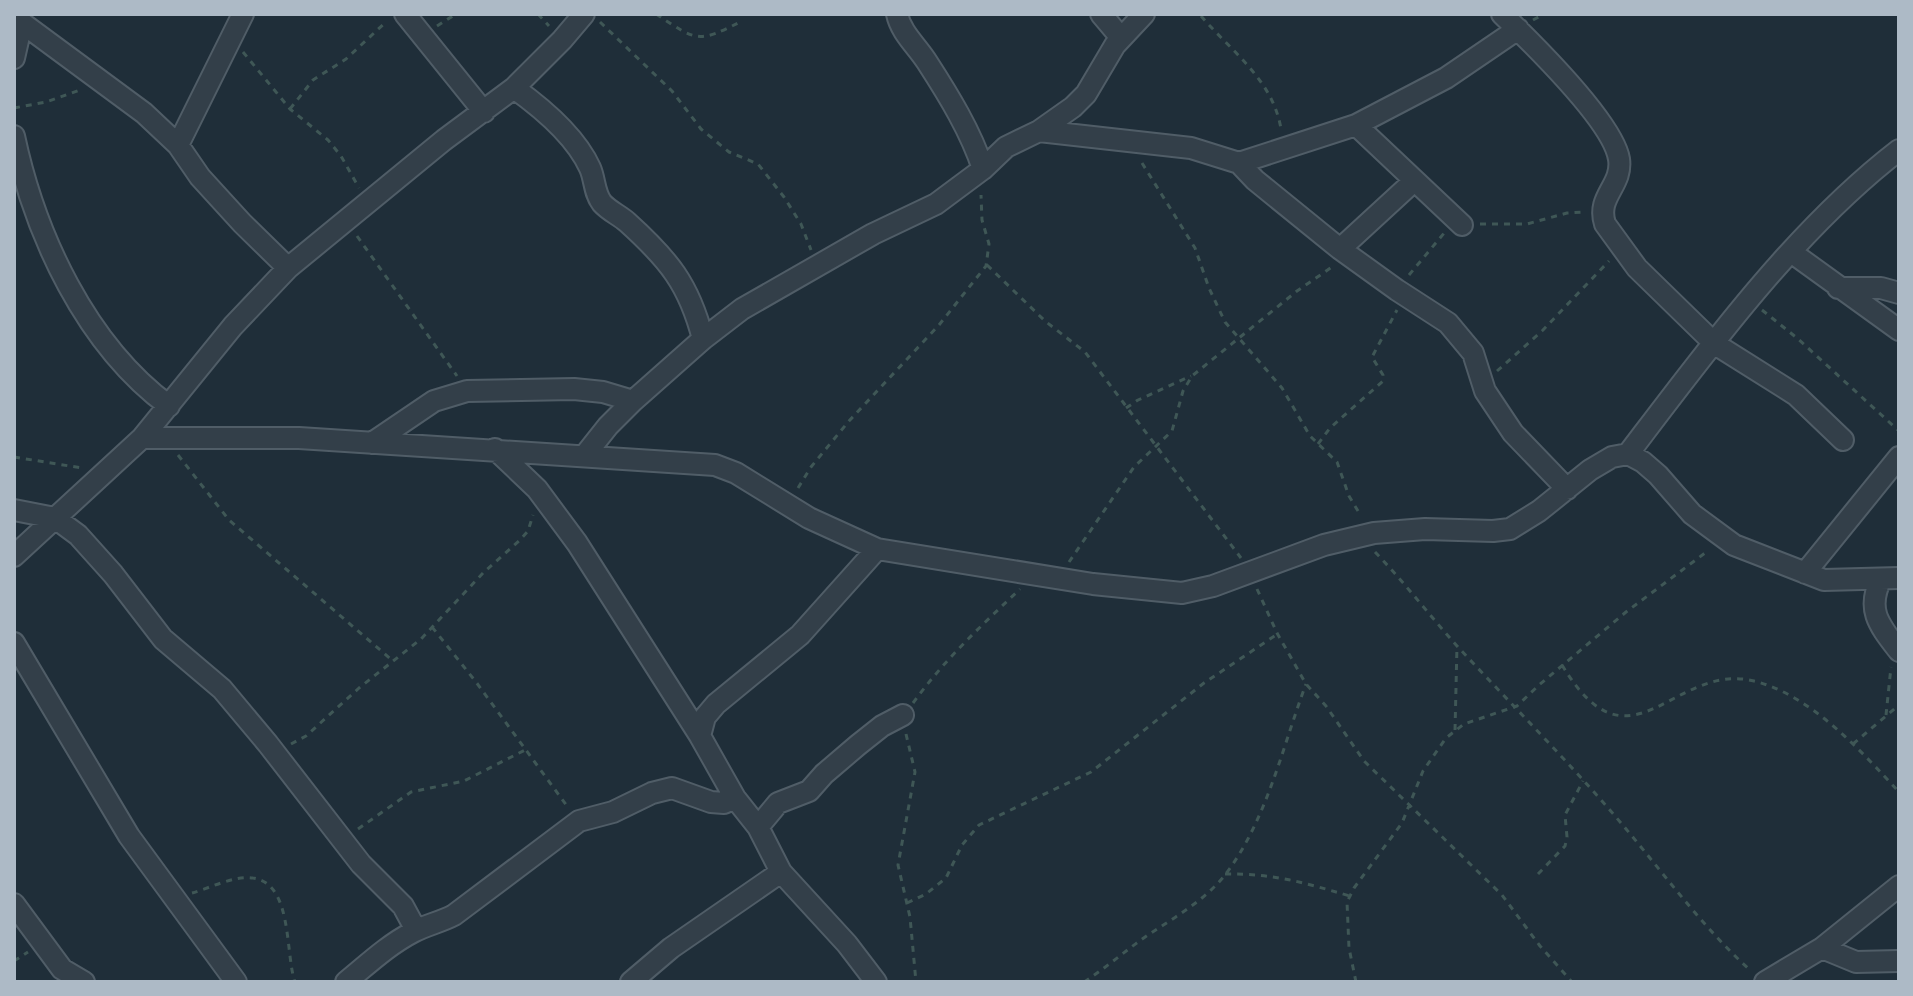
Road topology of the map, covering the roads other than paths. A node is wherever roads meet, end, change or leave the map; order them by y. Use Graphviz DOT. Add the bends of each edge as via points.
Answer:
graph roads {
  1 [pos="243,14"];
  2 [pos="405,14"];
  3 [pos="584,14"];
  4 [pos="1101,14"];
  5 [pos="1144,14"];
  6 [pos="1502,14"];
  7 [pos="904,16"];
  8 [pos="15,17"];
  9 [pos="1518,29"];
  10 [pos="1124,35"];
  11 [pos="14,58"];
  12 [pos="514,88"];
  13 [pos="484,112"];
  14 [pos="1356,125"];
  15 [pos="1039,131"];
  16 [pos="14,136"];
  17 [pos="178,145"];
  18 [pos="1899,150"];
  19 [pos="1239,163"];
  20 [pos="983,169"];
  21 [pos="1414,181"];
  22 [pos="1462,225"];
  23 [pos="1340,249"];
  24 [pos="1791,252"];
  25 [pos="288,268"];
  26 [pos="1838,288"];
  27 [pos="1899,293"];
  28 [pos="1899,330"];
  29 [pos="703,339"];
  30 [pos="1715,344"];
  31 [pos="633,401"];
  32 [pos="169,406"];
  33 [pos="142,438"];
  34 [pos="1843,440"];
  35 [pos="372,443"];
  36 [pos="495,449"];
  37 [pos="1628,454"];
  38 [pos="585,455"];
  39 [pos="1899,458"];
  40 [pos="1567,489"];
  41 [pos="14,510"];
  42 [pos="55,518"];
  43 [pos="877,549"];
  44 [pos="14,556"];
  45 [pos="1805,573"];
  46 [pos="1890,578"];
  47 [pos="14,643"];
  48 [pos="1897,648"];
  49 [pos="903,715"];
  50 [pos="700,736"];
  51 [pos="735,798"];
  52 [pos="758,827"];
  53 [pos="781,872"];
  54 [pos="1899,886"];
  55 [pos="14,904"];
  56 [pos="416,930"];
  57 [pos="1822,948"];
  58 [pos="1899,961"];
  59 [pos="1759,978"];
  60 [pos="84,982"];
  61 [pos="236,982"];
  62 [pos="346,982"];
  63 [pos="631,982"];
  64 [pos="876,982"];
  1 -- 17 [label="street"];
  2 -- 13 [label="street"];
  3 -- 12 [label="street"];
  4 -- 10 [label="street"];
  5 -- 10 [label="street"];
  6 -- 9 [label="street"];
  7 -- 20 [label="street" via="974,141"];
  8 -- 11 [label="street" via="19,36"];
  8 -- 17 [label="street"];
  9 -- 14 [label="street" via="1446,78"];
  9 -- 30 [label="street" via="1603,123 1616,148 1619,167 1602,211 1605,224 1637,268"];
  10 -- 15 [label="street" via="1086,94"];
  12 -- 13 [label="street"];
  12 -- 29 [label="street" via="537,104 578,149 602,202 666,260 695,309"];
  13 -- 25 [label="street"];
  14 -- 19 [label="street"];
  14 -- 21 [label="street"];
  15 -- 19 [label="street" via="1191,148"];
  15 -- 20 [label="street" via="1006,147"];
  16 -- 32 [label="street" via="32,207 73,292 128,372"];
  17 -- 25 [label="street" via="200,177"];
  18 -- 24 [label="street"];
  19 -- 23 [label="street"];
  20 -- 29 [label="street" via="936,204 762,295"];
  21 -- 22 [label="street"];
  21 -- 23 [label="street"];
  23 -- 40 [label="street" via="1464,339 1482,384 1513,433"];
  24 -- 26 [label="street"];
  24 -- 30 [label="street"];
  25 -- 32 [label="street"];
  26 -- 27 [label="street"];
  26 -- 28 [label="street"];
  29 -- 31 [label="street"];
  30 -- 34 [label="street" via="1796,395"];
  30 -- 37 [label="street"];
  31 -- 35 [label="street" via="574,389 467,391 434,401"];
  31 -- 38 [label="street"];
  32 -- 33 [label="street"];
  33 -- 35 [label="street"];
  33 -- 42 [label="street"];
  35 -- 36 [label="street"];
  36 -- 38 [label="street"];
  36 -- 50 [label="street" via="537,489 577,543"];
  37 -- 40 [label="street" via="1612,457"];
  37 -- 45 [label="street" via="1725,539"];
  38 -- 43 [label="street" via="715,465"];
  39 -- 45 [label="street"];
  40 -- 43 [label="street" via="1510,529 1367,534 1182,593 1035,576"];
  41 -- 42 [label="street"];
  42 -- 44 [label="street"];
  42 -- 56 [label="street" via="113,574 163,639 206,673 361,864 403,906"];
  43 -- 50 [label="street" via="800,635 716,704 705,717"];
  45 -- 46 [label="street" via="1824,580"];
  46 -- 48 [label="street" via="1874,594 1873,610"];
  47 -- 61 [label="street" via="129,836"];
  49 -- 52 [label="street" via="858,745 809,791 778,803"];
  50 -- 51 [label="street"];
  51 -- 52 [label="street"];
  51 -- 56 [label="street" via="711,802 672,788 579,821 454,915"];
  52 -- 53 [label="street"];
  53 -- 63 [label="street"];
  53 -- 64 [label="street"];
  54 -- 57 [label="street"];
  55 -- 60 [label="street" via="62,969"];
  56 -- 62 [label="street"];
  57 -- 58 [label="street" via="1856,962"];
  57 -- 59 [label="street"];
}
